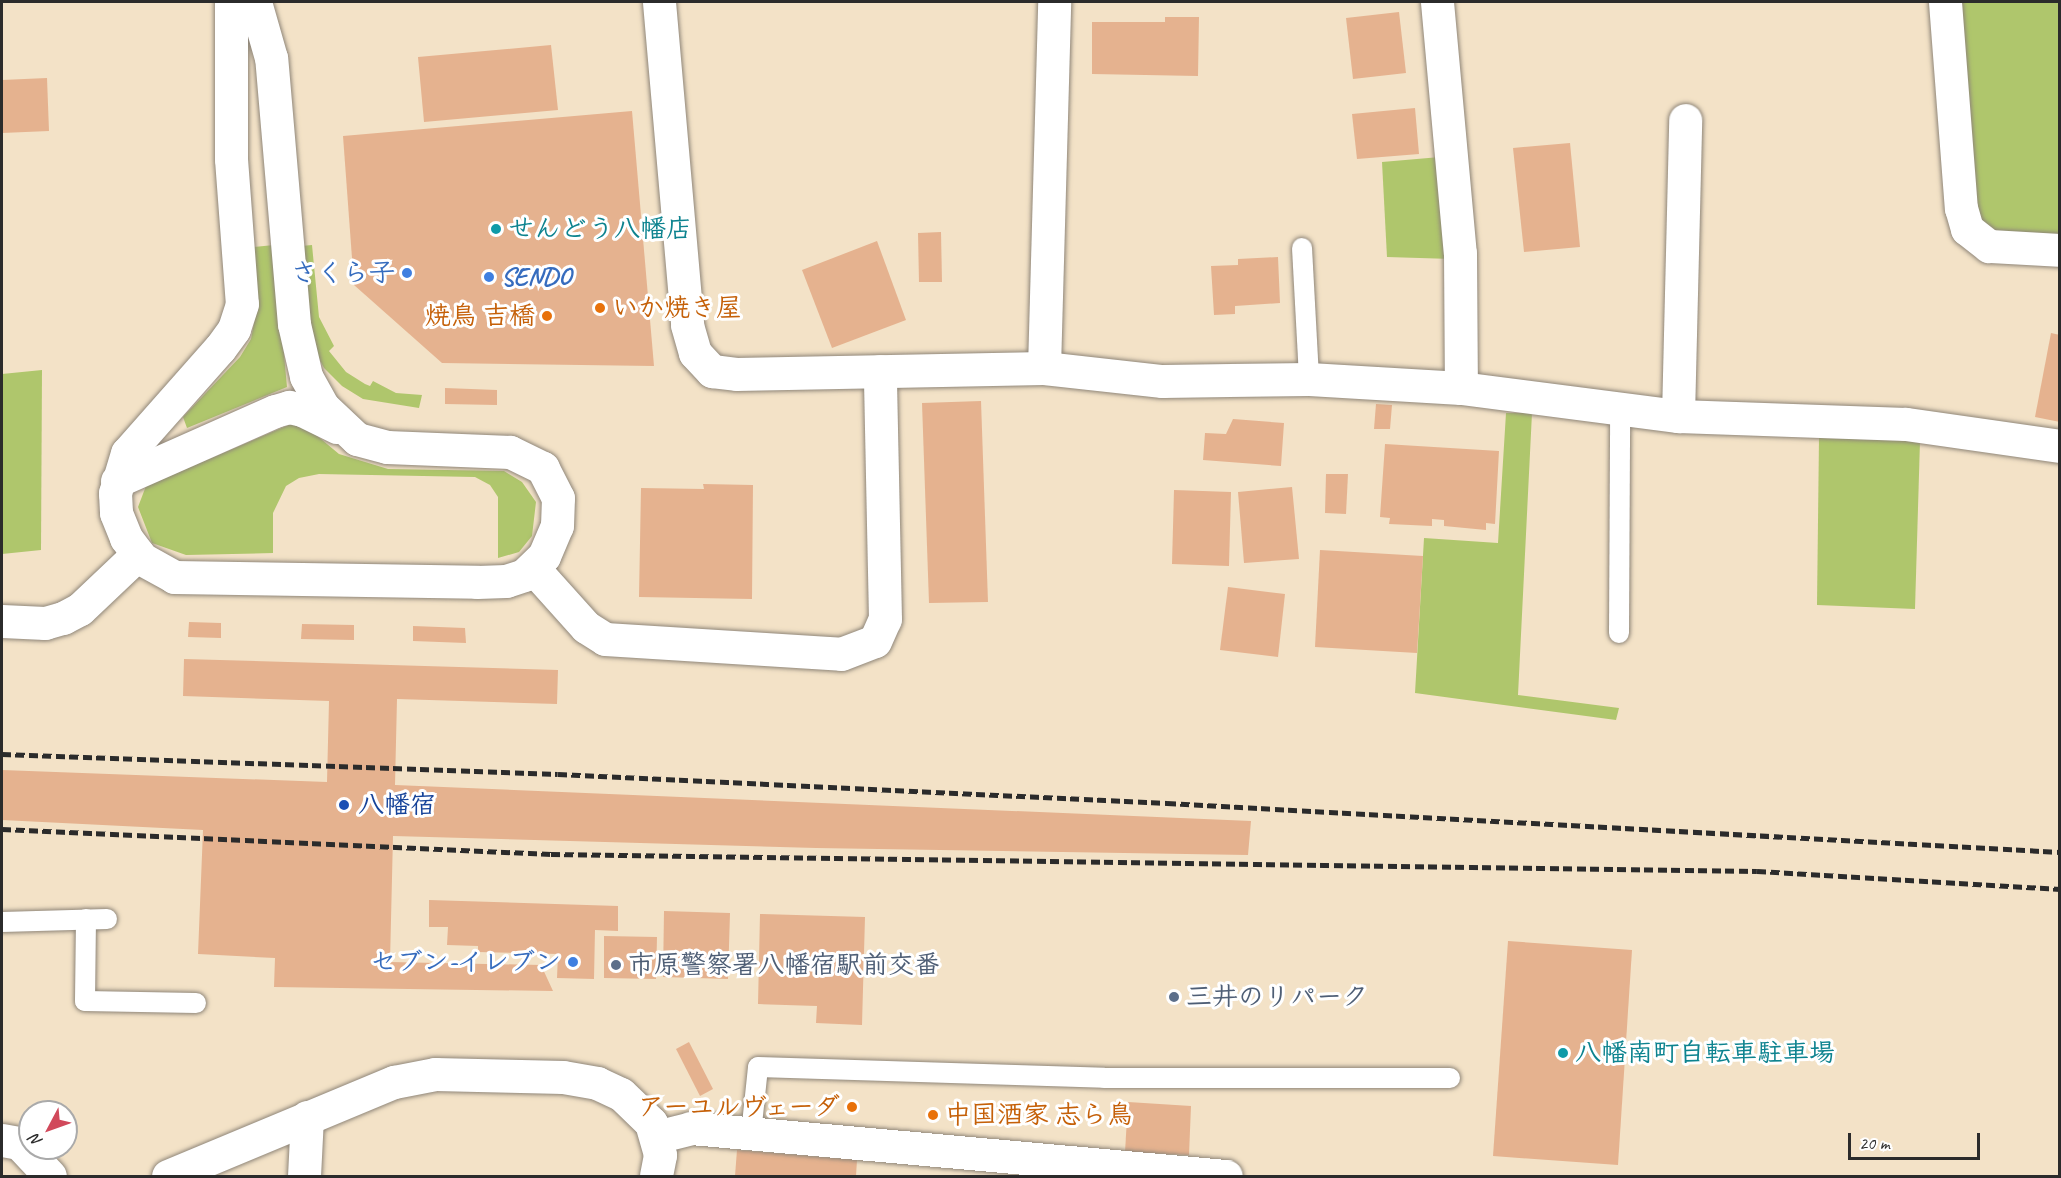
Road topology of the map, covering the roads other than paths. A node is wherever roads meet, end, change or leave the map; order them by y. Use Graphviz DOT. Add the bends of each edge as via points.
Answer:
graph roads {
  1 [pos="231,2"];
  2 [pos="255,2"];
  3 [pos="659,2"];
  4 [pos="1054,2"];
  5 [pos="1437,2"];
  6 [pos="1945,2"];
  7 [pos="1685,120"];
  8 [pos="1302,248"];
  9 [pos="2060,250"];
  10 [pos="1044,368"];
  11 [pos="880,371"];
  12 [pos="1309,379"];
  13 [pos="1461,388"];
  14 [pos="1620,408"];
  15 [pos="1678,416"];
  16 [pos="347,432"];
  17 [pos="2060,446"];
  18 [pos="117,481"];
  19 [pos="138,554"];
  20 [pos="533,568"];
  21 [pos="2,621"];
  22 [pos="1619,633"];
  23 [pos="86,919"];
  24 [pos="107,919"];
  25 [pos="2,922"];
  26 [pos="196,1003"];
  27 [pos="1450,1078"];
  28 [pos="307,1117"];
  29 [pos="751,1134"];
  30 [pos="656,1137"];
  31 [pos="2,1140"];
  32 [pos="50,1176"];
  33 [pos="168,1176"];
  34 [pos="304,1176"];
  35 [pos="656,1176"];
  36 [pos="1226,1176"];
  1 -- 18 [label="street" via="231,159 243,293 238,318 220,348 134,442"];
  2 -- 16 [label="street" via="271,58 297,346 313,391"];
  3 -- 11 [label="street" via="687,325 695,353 712,371 723,374"];
  4 -- 10 [label="street"];
  5 -- 13 [label="street" via="1460,253"];
  6 -- 9 [label="street" via="1961,208 1967,229 1989,246"];
  7 -- 15 [label="street"];
  8 -- 12 [label="lane"];
  10 -- 11 [label="street"];
  10 -- 12 [label="street" via="1162,381"];
  11 -- 20 [label="street" via="885,619 875,641 841,654 605,639 586,627"];
  12 -- 13 [label="street"];
  13 -- 14 [label="street"];
  14 -- 15 [label="street"];
  14 -- 22 [label="lane"];
  15 -- 17 [label="street" via="1906,424"];
  16 -- 18 [label="street" via="288,407"];
  16 -- 20 [label="street" via="357,439 387,447 510,452 543,468 558,498 559,513 552,542"];
  18 -- 19 [label="street" via="116,513"];
  19 -- 20 [label="street" via="161,573 188,578 477,582 506,581"];
  19 -- 21 [label="street" via="72,614 45,623"];
  23 -- 24 [label="lane"];
  23 -- 25 [label="lane"];
  23 -- 26 [label="lane" via="85,1001"];
  27 -- 29 [label="lane" via="1104,1078 758,1066"];
  28 -- 30 [label="street" via="412,1077 563,1077 597,1083 621,1094 640,1110"];
  28 -- 33 [label="street"];
  28 -- 34 [label="street"];
  29 -- 30 [label="street" via="691,1128"];
  29 -- 36 [label="street"];
  30 -- 35 [label="street" via="660,1155"];
  31 -- 32 [label="street" via="19,1143"];
}
